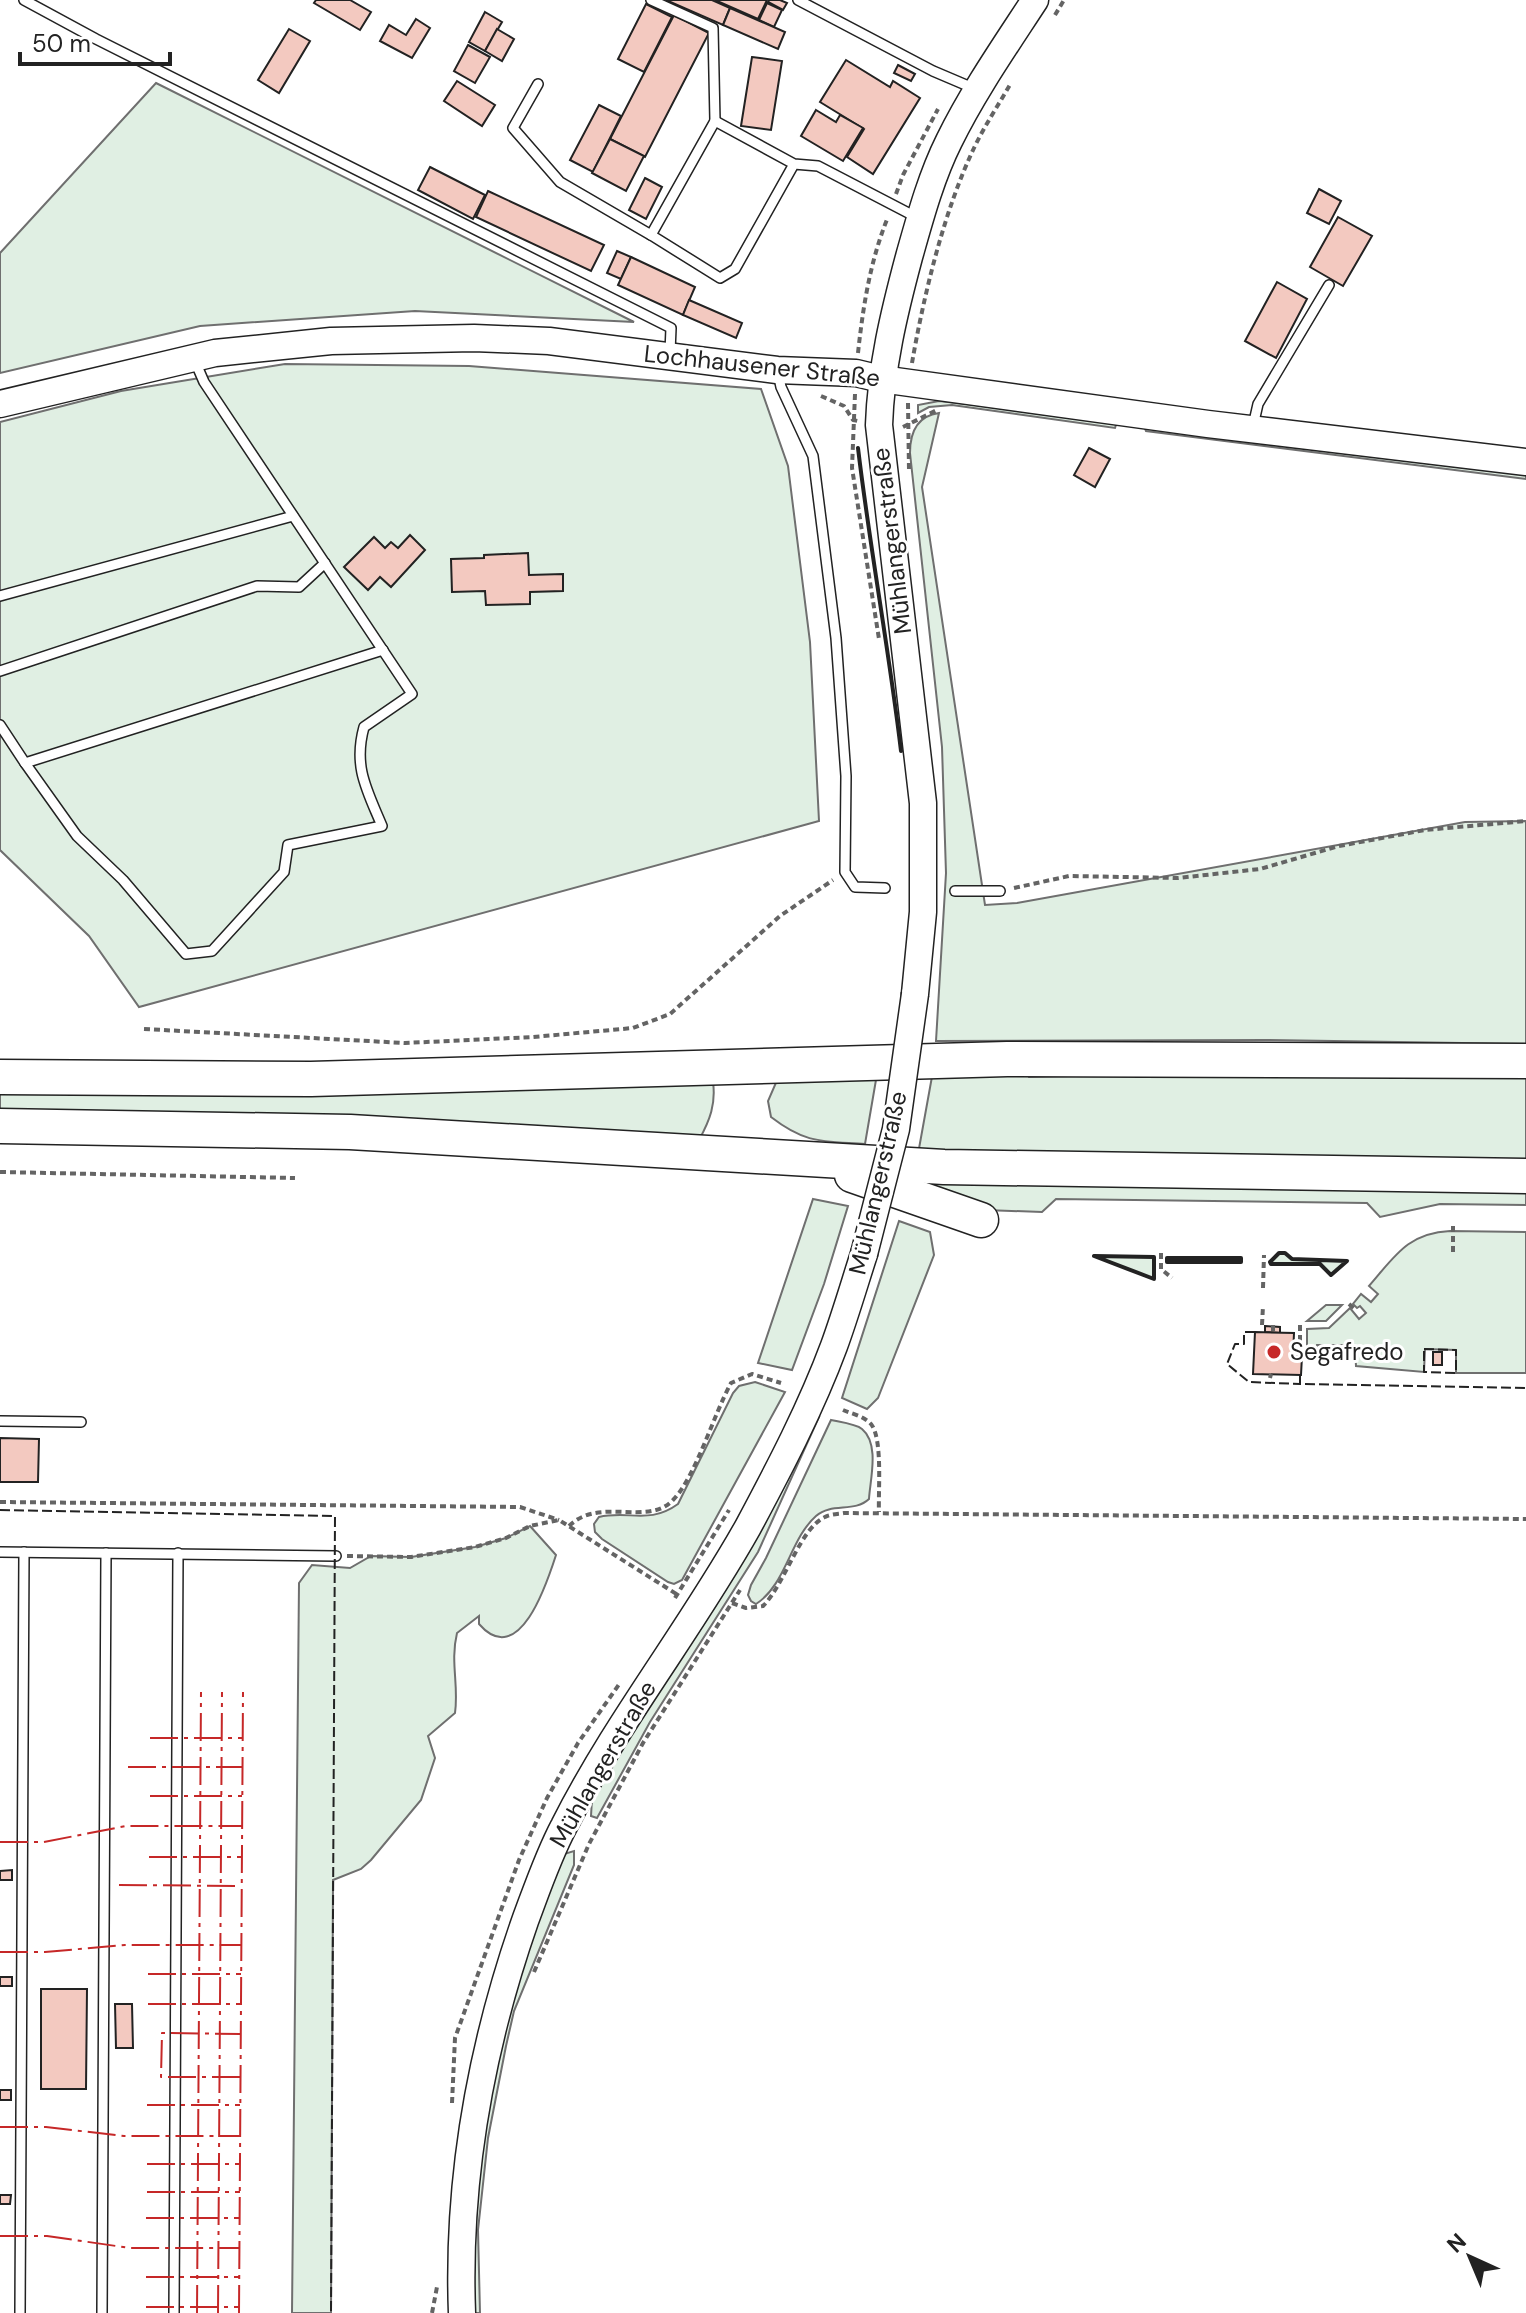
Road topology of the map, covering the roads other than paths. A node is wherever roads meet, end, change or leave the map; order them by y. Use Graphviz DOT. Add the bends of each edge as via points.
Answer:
graph roads {
  1 [pos="24,0"];
  2 [pos="651,0"];
  3 [pos="798,0"];
  4 [pos="1035,0"];
  5 [pos="538,84"];
  6 [pos="978,90"];
  7 [pos="715,121"];
  8 [pos="794,164"];
  9 [pos="919,218"];
  10 [pos="651,235"];
  11 [pos="1329,285"];
  12 [pos="670,355"];
  13 [pos="194,359"];
  14 [pos="869,376"];
  15 [pos="779,378"];
  16 [pos="0,404"];
  17 [pos="1252,429"];
  18 [pos="1526,462"];
  19 [pos="293,516"];
  20 [pos="325,563"];
  21 [pos="0,596"];
  22 [pos="383,650"];
  23 [pos="0,671"];
  24 [pos="0,725"];
  25 [pos="25,763"];
  26 [pos="885,888"];
  27 [pos="955,891"];
  28 [pos="1000,891"];
  29 [pos="1526,1061"];
  30 [pos="0,1077"];
  31 [pos="0,1126"];
  32 [pos="806,1159"];
  33 [pos="1526,1176"];
  34 [pos="981,1220"];
  35 [pos="0,1421"];
  36 [pos="81,1422"];
  37 [pos="0,1552"];
  38 [pos="24,1552"];
  39 [pos="106,1553"];
  40 [pos="178,1553"];
  41 [pos="336,1556"];
  42 [pos="20,2313"];
  43 [pos="102,2313"];
  44 [pos="174,2313"];
  45 [pos="462,2313"];
  1 -- 12 [label="lane" via="671,328"];
  2 -- 7 [label="lane" via="713,28"];
  3 -- 6 [label="lane"];
  4 -- 6 [label="main road, Mühlangerstraße"];
  5 -- 10 [label="lane" via="513,128 560,182"];
  6 -- 9 [label="main road, Mühlangerstraße" via="948,142"];
  7 -- 8 [label="lane"];
  7 -- 10 [label="lane"];
  8 -- 9 [label="lane" via="818,166"];
  8 -- 10 [label="lane" via="735,269 720,278"];
  9 -- 14 [label="main road, Mühlangerstraße" via="896,306"];
  11 -- 17 [label="lane" via="1258,404"];
  12 -- 13 [label="main road, Lochhausener Straße" via="474,338 331,341"];
  12 -- 15 [label="main road, Lochhausener Straße"];
  13 -- 16 [label="main road, Lochhausener Straße"];
  13 -- 19 [label="lane"];
  14 -- 15 [label="main road, Lochhausener Straße"];
  14 -- 17 [label="main road, Lochhausener Straße"];
  14 -- 45 [label="main road, Mühlangerstraße, bridge" via="923,803 923,912 896,1129 864,1254 834,1347 804,1416 747,1527 605,1751 540,1880 499,2002 472,2132 460,2257"];
  15 -- 26 [label="lane" via="813,456 836,638 846,776 845,872 855,887"];
  17 -- 18 [label="main road, Lochhausener Straße"];
  19 -- 20 [label="lane"];
  19 -- 21 [label="lane"];
  20 -- 22 [label="lane"];
  20 -- 23 [label="lane" via="299,587 257,586"];
  22 -- 25 [label="lane"];
  22 -- 25 [label="lane" via="412,694 364,727 358,748 362,778 382,826 288,845 284,872 212,951 186,954 77,836"];
  24 -- 25 [label="lane"];
  27 -- 28 [label="lane"];
  29 -- 30 [label="highway" via="1007,1059 311,1079"];
  31 -- 32 [label="highway" via="350,1132"];
  32 -- 33 [label="highway" via="944,1167"];
  32 -- 34 [label="highway"];
  35 -- 36 [label="lane"];
  37 -- 38 [label="lane"];
  38 -- 39 [label="lane"];
  38 -- 42 [label="lane"];
  39 -- 40 [label="lane"];
  39 -- 43 [label="lane"];
  40 -- 41 [label="lane"];
  40 -- 44 [label="lane"];
}
